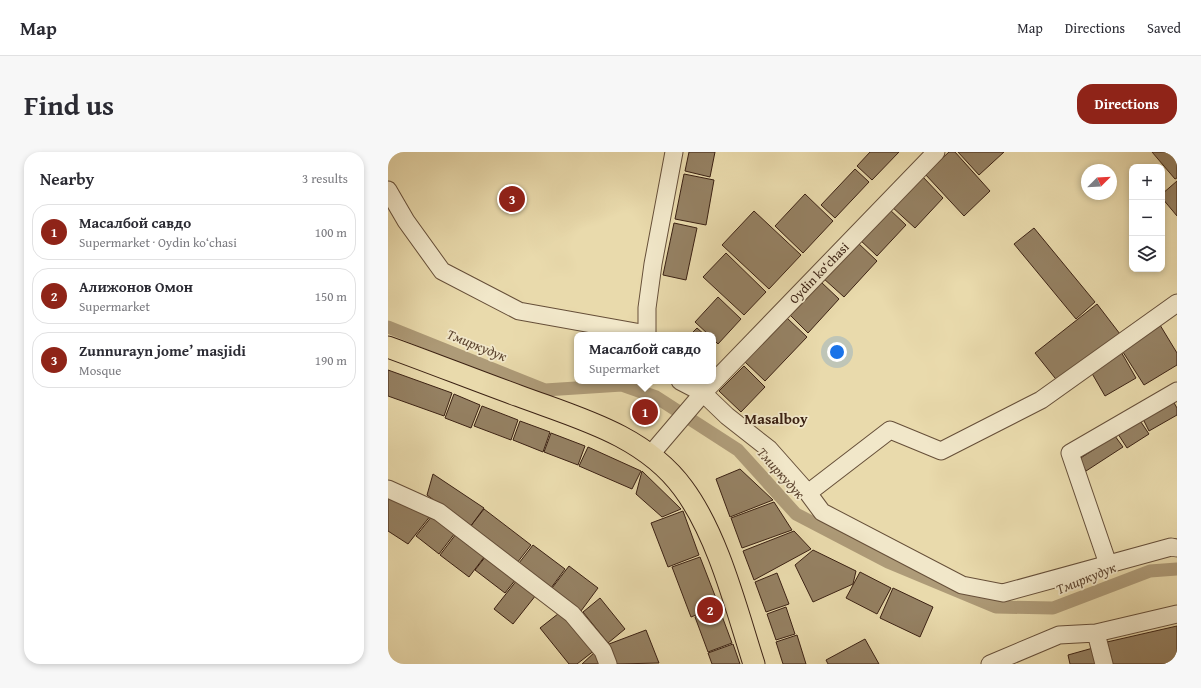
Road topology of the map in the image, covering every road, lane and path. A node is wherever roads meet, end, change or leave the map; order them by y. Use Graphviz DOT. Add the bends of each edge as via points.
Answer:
graph roads {
  1 [pos="674,152"];
  2 [pos="936,152"];
  3 [pos="388,190"];
  4 [pos="1177,303"];
  5 [pos="636,332"];
  6 [pos="647,332"];
  7 [pos="388,347"];
  8 [pos="716,380"];
  9 [pos="686,384"];
  10 [pos="712,384"];
  11 [pos="1177,391"];
  12 [pos="703,393"];
  13 [pos="651,454"];
  14 [pos="388,489"];
  15 [pos="808,493"];
  16 [pos="1177,548"];
  17 [pos="1108,564"];
  18 [pos="1177,614"];
  19 [pos="1096,633"];
  20 [pos="608,664"];
  21 [pos="754,664"];
  22 [pos="990,664"];
  23 [pos="1104,664"];
  1 -- 6 [label="street" via="646,308"];
  2 -- 8 [label="street, Oydin ko‘chasi"];
  3 -- 5 [label="street" via="406,221 442,271 519,311"];
  4 -- 15 [label="street" via="1041,400 941,451 890,430"];
  7 -- 13 [label="main road" via="592,423"];
  9 -- 12 [label="street"];
  10 -- 12 [label="street, Oydin ko‘chasi"];
  11 -- 17 [label="street" via="1070,453"];
  12 -- 13 [label="street, Oydin ko‘chasi"];
  12 -- 15 [label="street" via="727,416 769,449"];
  13 -- 21 [label="main road" via="682,487 700,515 734,600"];
  14 -- 20 [label="street" via="439,512 572,614 603,651"];
  15 -- 17 [label="street" via="822,512 962,585 1003,593"];
  16 -- 17 [label="street" via="1171,547"];
  18 -- 19 [label="street"];
  19 -- 22 [label="street" via="1059,635"];
  19 -- 23 [label="street"];
}
